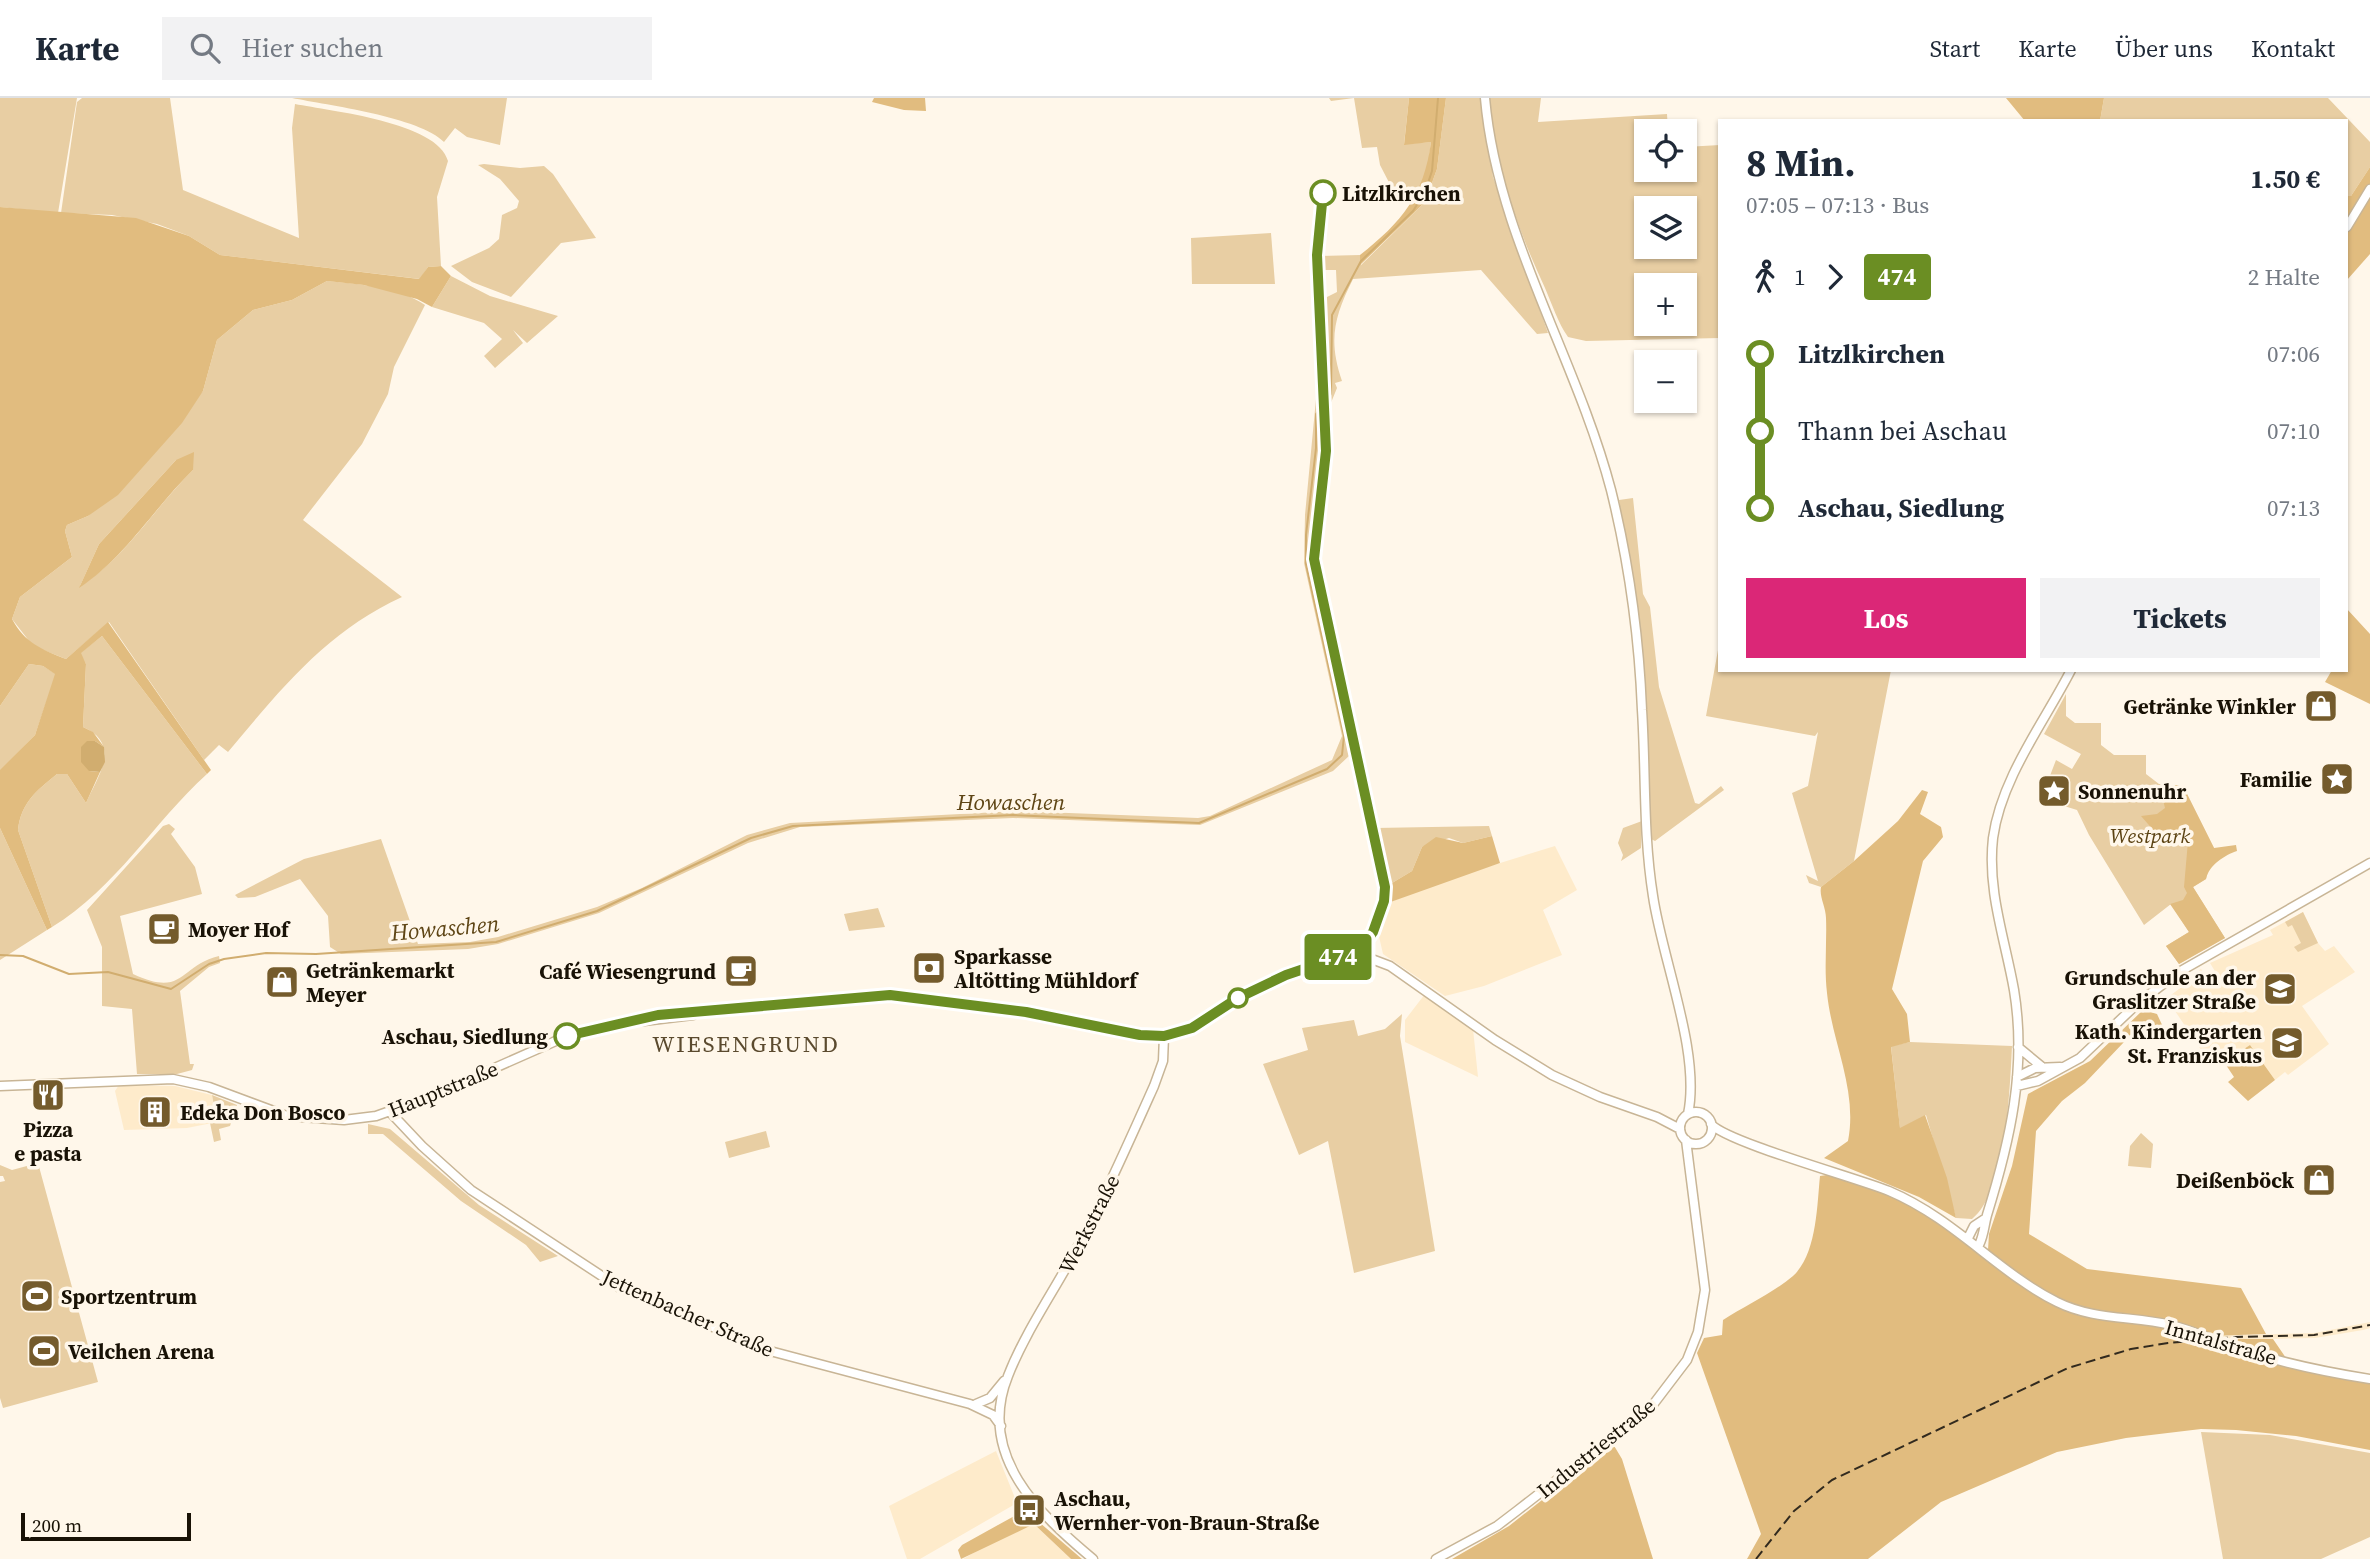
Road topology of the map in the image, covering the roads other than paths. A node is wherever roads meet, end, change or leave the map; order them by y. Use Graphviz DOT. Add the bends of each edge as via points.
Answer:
graph roads {
  1 [pos="1485,98"];
  2 [pos="2370,189"];
  3 [pos="2348,225"];
  4 [pos="2069,673"];
  5 [pos="2370,863"];
  6 [pos="1164,1036"];
  7 [pos="2018,1047"];
  8 [pos="2044,1067"];
  9 [pos="2060,1067"];
  10 [pos="2017,1082"];
  11 [pos="0,1086"];
  12 [pos="1691,1089"];
  13 [pos="400,1109"];
  14 [pos="390,1112"];
  15 [pos="1701,1113"];
  16 [pos="1686,1116"];
  17 [pos="1657,1117"];
  18 [pos="1711,1124"];
  19 [pos="1680,1129"];
  20 [pos="406,1130"];
  21 [pos="1708,1138"];
  22 [pos="1686,1140"];
  23 [pos="1742,1141"];
  24 [pos="1698,1144"];
  25 [pos="1691,1170"];
  26 [pos="1986,1218"];
  27 [pos="1974,1226"];
  28 [pos="1955,1228"];
  29 [pos="1969,1238"];
  30 [pos="1979,1245"];
  31 [pos="1008,1376"];
  32 [pos="2370,1379"];
  33 [pos="973,1404"];
  34 [pos="1001,1406"];
  35 [pos="1001,1426"];
  36 [pos="1093,1559"];
  37 [pos="1436,1559"];
  1 -- 12 [label="street" via="1510,218 1584,402 1623,542 1640,666 1651,883"];
  2 -- 3 [label="street"];
  4 -- 7 [label="street" via="2007,791 1994,834 1993,896 2014,992"];
  5 -- 9 [label="street" via="2179,972 2129,1011 2089,1052"];
  6 -- 13 [label="street, Hauptstraße" via="890,995 658,1015 585,1032"];
  6 -- 17 [label="street" via="1192,1028 1238,998 1286,975 1340,957 1366,956 1390,966 1546,1072"];
  6 -- 31 [label="street, Werkstraße" via="1161,1069 1122,1158"];
  7 -- 8 [label="street"];
  7 -- 10 [label="street"];
  8 -- 9 [label="street"];
  8 -- 10 [label="street" via="2030,1070"];
  9 -- 10 [label="street" via="2038,1081"];
  10 -- 26 [label="street" via="2004,1167"];
  11 -- 14 [label="street, Hauptstraße" via="163,1079 190,1082 309,1120 344,1121"];
  12 -- 15 [label="street"];
  12 -- 16 [label="street"];
  13 -- 14 [label="street, Hauptstraße"];
  13 -- 20 [label="street"];
  14 -- 20 [label="street, Jettenbacher Straße"];
  15 -- 16 [label="street"];
  15 -- 18 [label="street"];
  16 -- 17 [label="street"];
  16 -- 19 [label="street"];
  17 -- 19 [label="street"];
  18 -- 21 [label="street"];
  18 -- 23 [label="street"];
  19 -- 22 [label="street"];
  20 -- 33 [label="street, Jettenbacher Straße" via="481,1197 620,1288 769,1350"];
  21 -- 23 [label="street"];
  21 -- 24 [label="street"];
  22 -- 24 [label="street"];
  22 -- 25 [label="street, Industriestraße"];
  23 -- 28 [label="street, Inntalstraße" via="1889,1191"];
  24 -- 25 [label="street, Industriestraße"];
  25 -- 37 [label="street, Industriestraße" via="1705,1290 1698,1332 1680,1373 1652,1406 1528,1503 1497,1526"];
  26 -- 27 [label="street"];
  26 -- 30 [label="street"];
  27 -- 28 [label="street"];
  27 -- 29 [label="street"];
  28 -- 29 [label="street, Inntalstraße"];
  29 -- 30 [label="street, Inntalstraße"];
  30 -- 32 [label="street, Inntalstraße" via="2039,1292 2080,1311 2166,1324 2246,1352"];
  31 -- 33 [label="street" via="995,1394"];
  31 -- 34 [label="street, Werkstraße"];
  33 -- 34 [label="street, Jettenbacher Straße"];
  33 -- 35 [label="street, Jettenbacher Straße" via="993,1415"];
  34 -- 35 [label="street"];
  35 -- 36 [label="street" via="1008,1460 1022,1489 1040,1513"];
}
